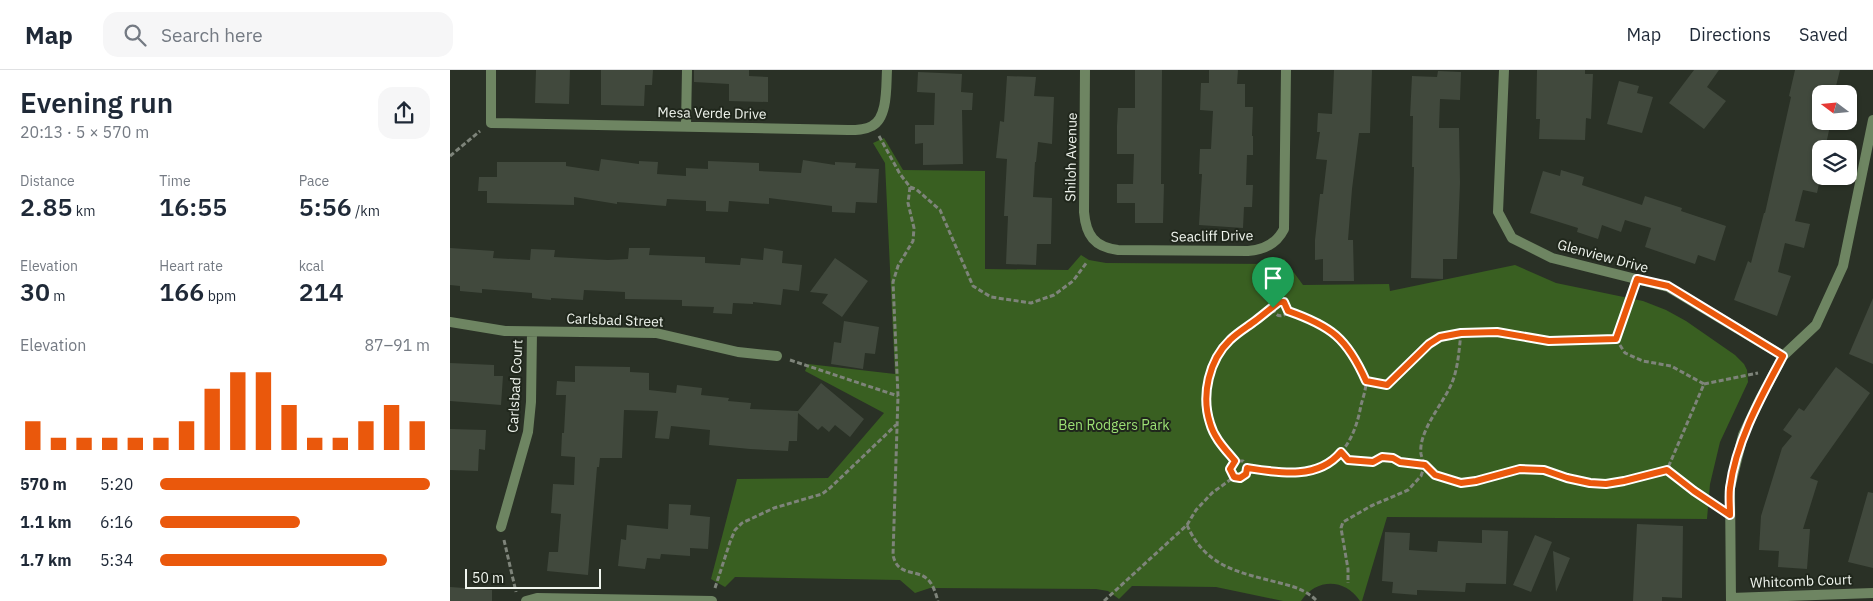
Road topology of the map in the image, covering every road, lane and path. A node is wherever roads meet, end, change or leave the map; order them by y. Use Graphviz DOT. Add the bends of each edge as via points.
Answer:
graph roads {
  1 [pos="491,70"];
  2 [pos="687,70"];
  3 [pos="887,70"];
  4 [pos="1086,70"];
  5 [pos="1286,70"];
  6 [pos="1504,70"];
  7 [pos="1873,120"];
  8 [pos="491,123"];
  9 [pos="686,126"];
  10 [pos="873,126"];
  11 [pos="450,156"];
  12 [pos="910,187"];
  13 [pos="1095,241"];
  14 [pos="1087,262"];
  15 [pos="1266,266"];
  16 [pos="1637,279"];
  17 [pos="1279,302"];
  18 [pos="1273,308"];
  19 [pos="1288,311"];
  20 [pos="450,322"];
  21 [pos="532,332"];
  22 [pos="1461,333"];
  23 [pos="1616,339"];
  24 [pos="777,356"];
  25 [pos="1783,356"];
  26 [pos="1775,370"];
  27 [pos="1366,381"];
  28 [pos="1704,384"];
  29 [pos="898,396"];
  30 [pos="898,422"];
  31 [pos="1341,452"];
  32 [pos="1235,461"];
  33 [pos="1425,465"];
  34 [pos="1247,468"];
  35 [pos="1667,470"];
  36 [pos="1234,477"];
  37 [pos="1730,515"];
  38 [pos="1187,525"];
  39 [pos="501,527"];
  40 [pos="1348,583"];
  41 [pos="1873,593"];
  42 [pos="1731,599"];
  43 [pos="712,600"];
  44 [pos="518,601"];
  45 [pos="526,601"];
  46 [pos="938,601"];
  47 [pos="1104,601"];
  48 [pos="1317,601"];
  1 -- 8 [label="street"];
  2 -- 9 [label="street"];
  3 -- 10 [label="street" via="886,100"];
  4 -- 13 [label="street, Shiloh Avenue" via="1084,212 1086,226"];
  5 -- 13 [label="street, Seacliff Drive" via="1285,222 1276,240 1262,249 1248,251 1118,250"];
  6 -- 16 [label="street, Glenview Drive" via="1498,212 1512,238 1552,258"];
  7 -- 25 [label="street" via="1843,266 1816,325"];
  8 -- 9 [label="street, Mesa Verde Drive"];
  8 -- 11 [label="path"];
  9 -- 10 [label="street, Mesa Verde Drive" via="848,130"];
  10 -- 12 [label="path"];
  12 -- 14 [label="path" via="940,210 973,286 990,298 1031,303 1054,295 1073,281"];
  12 -- 29 [label="path" via="908,203 914,228 912,241 893,282"];
  15 -- 17 [label="path" via="1278,289"];
  16 -- 23 [label="path"];
  16 -- 25 [label="street, Glenview Drive" via="1668,286"];
  17 -- 18 [label="path"];
  17 -- 19 [label="path" via="1284,302"];
  18 -- 19 [label="path" via="1274,313 1282,316"];
  18 -- 32 [label="path" via="1230,340 1210,371 1207,386 1210,422 1218,440"];
  19 -- 27 [label="path" via="1314,320 1337,335 1356,357"];
  20 -- 21 [label="street, Carlsbad Street"];
  21 -- 24 [label="street, Carlsbad Street" via="656,333 738,352"];
  21 -- 39 [label="street, Carlsbad Court" via="528,432"];
  22 -- 23 [label="path" via="1497,332 1549,341"];
  22 -- 27 [label="path" via="1440,337 1429,344 1387,385"];
  22 -- 33 [label="path" via="1452,384 1422,438 1421,453"];
  23 -- 28 [label="path" via="1625,353 1642,361 1670,366"];
  24 -- 29 [label="path"];
  25 -- 26 [label="street"];
  26 -- 28 [label="path"];
  26 -- 37 [label="street" via="1743,436 1730,488"];
  27 -- 31 [label="path" via="1358,424"];
  28 -- 35 [label="path"];
  29 -- 30 [label="path"];
  30 -- 43 [label="path" via="826,491 774,508 742,523 730,542"];
  30 -- 46 [label="path" via="894,562 898,568 929,581"];
  31 -- 33 [label="path" via="1348,460 1373,462 1382,457"];
  31 -- 34 [label="path" via="1335,460 1305,472 1289,474"];
  32 -- 34 [label="path" via="1243,461"];
  32 -- 36 [label="path" via="1230,469"];
  33 -- 35 [label="path" via="1435,475 1461,483 1520,469 1544,470 1567,478 1606,484"];
  33 -- 40 [label="path" via="1421,476 1408,490 1343,522"];
  34 -- 36 [label="path" via="1246,474"];
  35 -- 37 [label="path"];
  36 -- 38 [label="path" via="1206,499"];
  37 -- 42 [label="street"];
  38 -- 47 [label="path"];
  38 -- 48 [label="path" via="1194,540 1208,555 1229,569 1300,588"];
  39 -- 44 [label="path"];
  41 -- 42 [label="street, Whitcomb Court"];
  43 -- 45 [label="street" via="537,598"];
}
